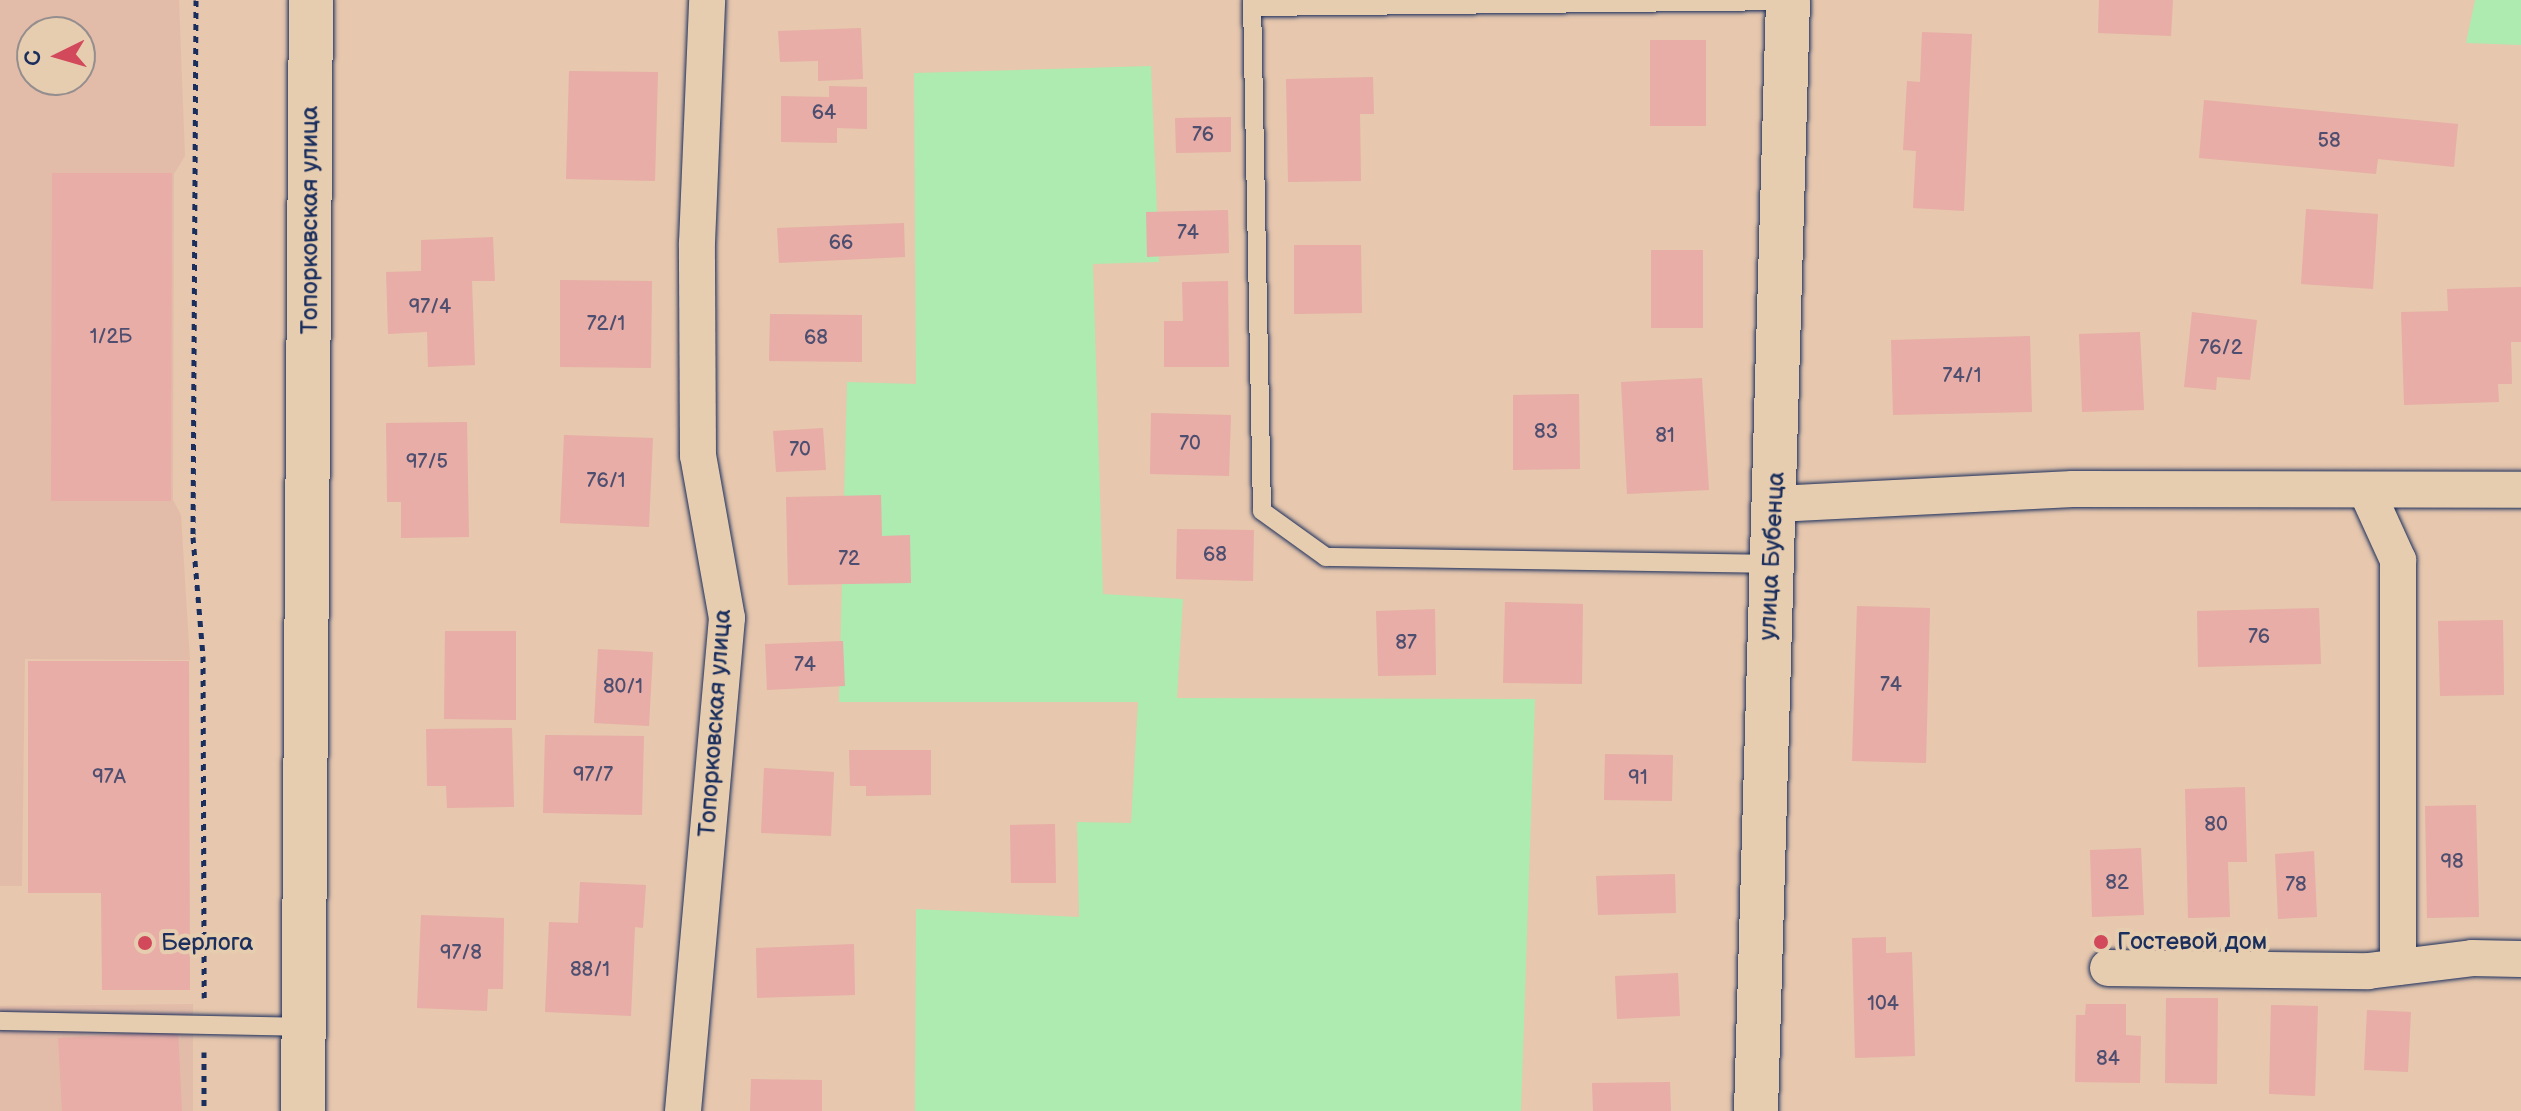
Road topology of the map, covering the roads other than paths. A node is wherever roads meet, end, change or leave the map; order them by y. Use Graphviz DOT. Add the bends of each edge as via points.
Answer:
graph roads {
  1 [pos="311,0"];
  2 [pos="707,0"];
  3 [pos="1788,1"];
  4 [pos="1252,3"];
  5 [pos="2521,490"];
  6 [pos="2367,492"];
  7 [pos="1776,504"];
  8 [pos="1770,564"];
  9 [pos="2521,959"];
  10 [pos="2398,967"];
  11 [pos="2108,968"];
  12 [pos="0,1021"];
  13 [pos="303,1027"];
  14 [pos="303,1111"];
  15 [pos="683,1111"];
  16 [pos="1756,1111"];
  1 -- 13 [label="street, Топорковская улица"];
  2 -- 15 [label="street, Топорковская улица" via="697,243 698,456 727,618"];
  3 -- 4 [label="lane"];
  3 -- 7 [label="street, улица Бубенца"];
  4 -- 8 [label="lane" via="1262,511 1326,557"];
  5 -- 6 [label="street"];
  6 -- 7 [label="street" via="2073,489"];
  6 -- 10 [label="street" via="2398,560"];
  7 -- 8 [label="street, улица Бубенца"];
  8 -- 16 [label="street, улица Бубенца"];
  9 -- 10 [label="street"];
  10 -- 11 [label="street"];
  12 -- 13 [label="lane"];
  13 -- 14 [label="street, Топорковская улица"];
}
